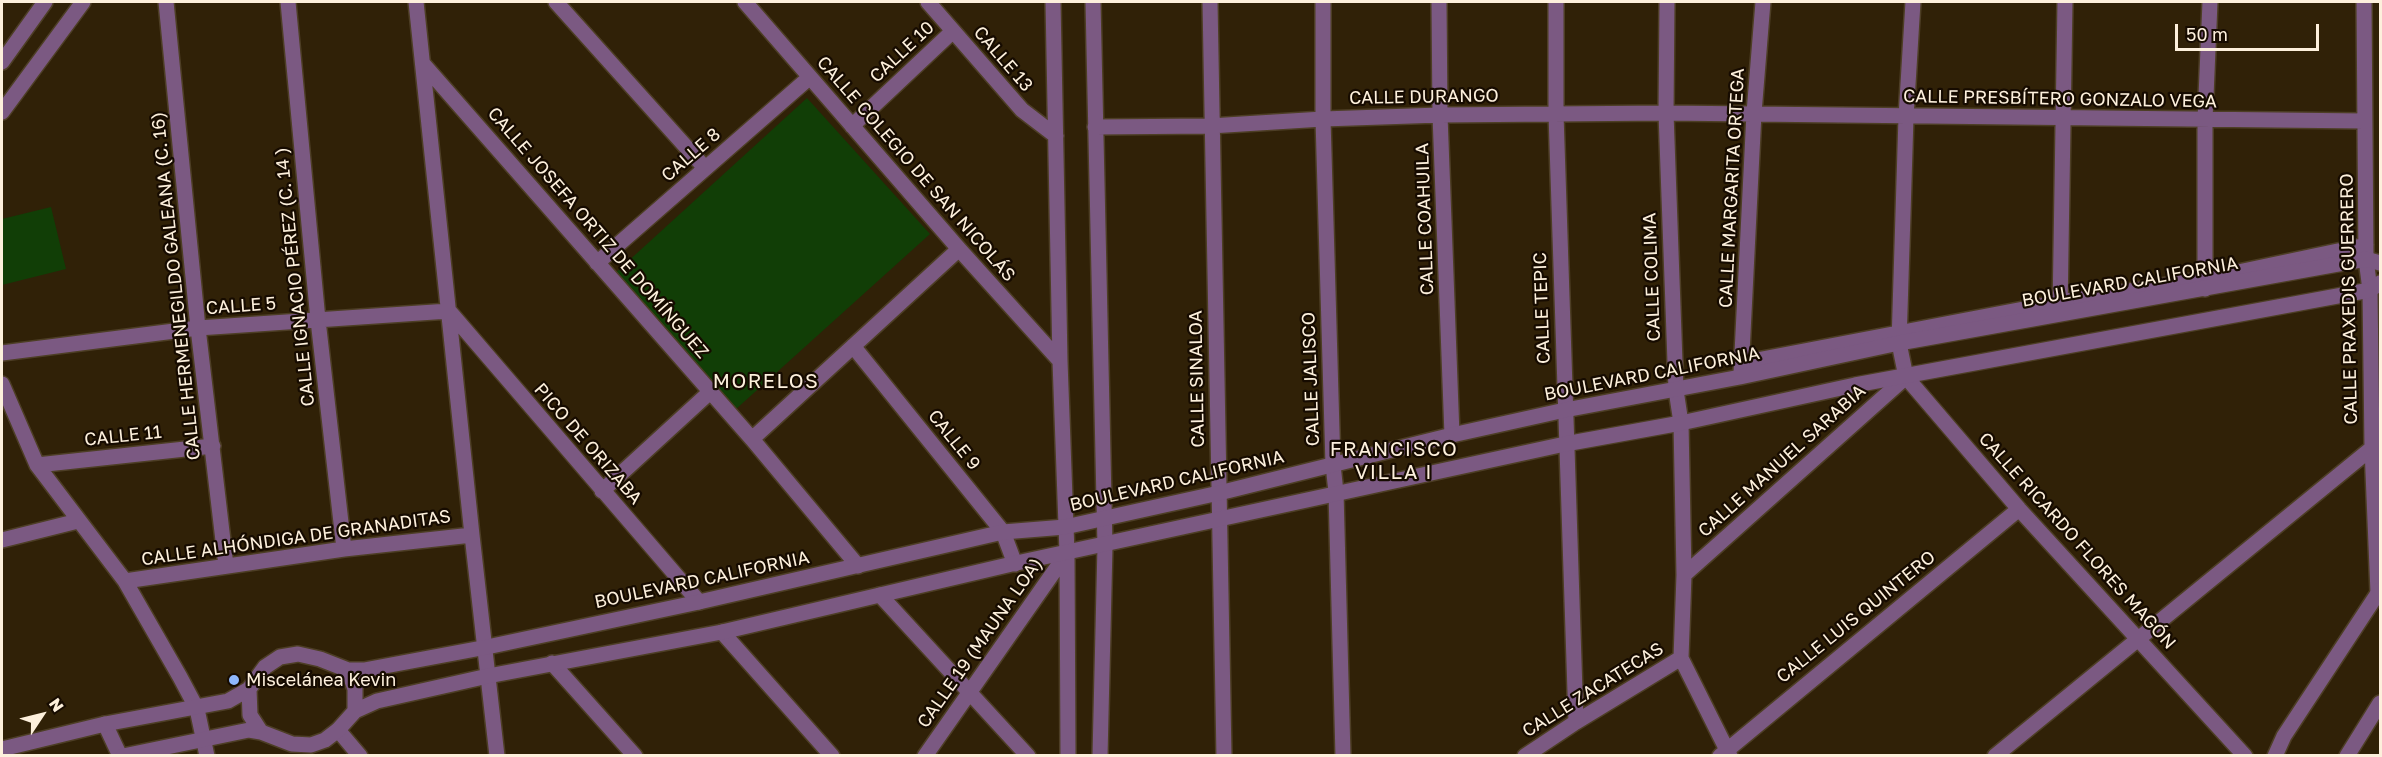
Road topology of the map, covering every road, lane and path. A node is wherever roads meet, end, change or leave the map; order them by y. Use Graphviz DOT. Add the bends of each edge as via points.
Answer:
graph roads {
  1 [pos="45,2"];
  2 [pos="166,2"];
  3 [pos="288,2"];
  4 [pos="416,2"];
  5 [pos="556,2"];
  6 [pos="745,2"];
  7 [pos="928,2"];
  8 [pos="1053,2"];
  9 [pos="1094,2"];
  10 [pos="1210,2"];
  11 [pos="1323,2"];
  12 [pos="1439,2"];
  13 [pos="1556,2"];
  14 [pos="1667,2"];
  15 [pos="1763,2"];
  16 [pos="1913,2"];
  17 [pos="2065,2"];
  18 [pos="2210,2"];
  19 [pos="2364,2"];
  20 [pos="80,3"];
  21 [pos="953,31"];
  22 [pos="2,62"];
  23 [pos="424,65"];
  24 [pos="810,76"];
  25 [pos="7,93"];
  26 [pos="2,112"];
  27 [pos="1666,113"];
  28 [pos="1754,113"];
  29 [pos="1556,114"];
  30 [pos="1440,115"];
  31 [pos="1906,117"];
  32 [pos="1323,119"];
  33 [pos="2062,119"];
  34 [pos="2205,120"];
  35 [pos="2364,121"];
  36 [pos="852,126"];
  37 [pos="1212,126"];
  38 [pos="1095,127"];
  39 [pos="1056,136"];
  40 [pos="705,168"];
  41 [pos="959,249"];
  42 [pos="2371,256"];
  43 [pos="597,263"];
  44 [pos="2205,284"];
  45 [pos="2375,287"];
  46 [pos="2060,308"];
  47 [pos="449,311"];
  48 [pos="318,320"];
  49 [pos="198,328"];
  50 [pos="1900,339"];
  51 [pos="853,346"];
  52 [pos="2,353"];
  53 [pos="1060,361"];
  54 [pos="1741,370"];
  55 [pos="1906,377"];
  56 [pos="2,384"];
  57 [pos="1676,390"];
  58 [pos="710,392"];
  59 [pos="1565,410"];
  60 [pos="1681,423"];
  61 [pos="1452,435"];
  62 [pos="752,439"];
  63 [pos="1565,444"];
  64 [pos="213,446"];
  65 [pos="2372,448"];
  66 [pos="37,465"];
  67 [pos="1333,465"];
  68 [pos="602,491"];
  69 [pos="1336,492"];
  70 [pos="1219,493"];
  71 [pos="2019,509"];
  72 [pos="1104,518"];
  73 [pos="1220,520"];
  74 [pos="78,521"];
  75 [pos="1065,527"];
  76 [pos="1003,532"];
  77 [pos="472,535"];
  78 [pos="2,540"];
  79 [pos="1105,546"];
  80 [pos="344,549"];
  81 [pos="1067,552"];
  82 [pos="1015,564"];
  83 [pos="226,566"];
  84 [pos="858,566"];
  85 [pos="1684,575"];
  86 [pos="125,581"];
  87 [pos="2380,592"];
  88 [pos="880,595"];
  89 [pos="699,602"];
  90 [pos="722,632"];
  91 [pos="2138,639"];
  92 [pos="484,648"];
  93 [pos="1681,658"];
  94 [pos="552,663"];
  95 [pos="348,670"];
  96 [pos="488,676"];
  97 [pos="249,688"];
  98 [pos="969,694"];
  99 [pos="2380,703"];
  100 [pos="197,709"];
  101 [pos="355,711"];
  102 [pos="1576,722"];
  103 [pos="105,724"];
  104 [pos="338,730"];
  105 [pos="261,732"];
  106 [pos="203,738"];
  107 [pos="2,749"];
  108 [pos="1725,754"];
  109 [pos="121,756"];
  110 [pos="207,756"];
  111 [pos="360,756"];
  112 [pos="497,756"];
  113 [pos="635,756"];
  114 [pos="832,756"];
  115 [pos="925,756"];
  116 [pos="1028,756"];
  117 [pos="1068,756"];
  118 [pos="1100,756"];
  119 [pos="1224,756"];
  120 [pos="1343,756"];
  121 [pos="1525,756"];
  122 [pos="1995,756"];
  123 [pos="2245,756"];
  124 [pos="2275,756"];
  125 [pos="2347,756"];
  1 -- 22 [label="street"];
  2 -- 49 [label="street, CALLE HERMENEGILDO GALEANA (C. 16)"];
  3 -- 48 [label="street, CALLE IGNACIO PÉREZ (C. 14 )"];
  4 -- 23 [label="street"];
  5 -- 40 [label="street"];
  6 -- 24 [label="street, CALLE COLEGIO DE SAN NICOLÁS"];
  7 -- 21 [label="street, CALLE 13"];
  8 -- 39 [label="street"];
  9 -- 38 [label="street"];
  10 -- 37 [label="street, CALLE SINALOA"];
  11 -- 32 [label="street, CALLE JALISCO"];
  12 -- 30 [label="street, CALLE COAHUILA"];
  13 -- 29 [label="street, CALLE TEPIC"];
  14 -- 27 [label="street, CALLE COLIMA"];
  15 -- 28 [label="street, CALLE MARGARITA ORTEGA"];
  16 -- 31 [label="street, CALLE RICARDO FLORES MAGÓN"];
  17 -- 33 [label="street"];
  18 -- 34 [label="street"];
  19 -- 35 [label="street, CALLE PRAXEDIS GUERRERO"];
  20 -- 25 [label="street"];
  21 -- 36 [label="street, CALLE 10"];
  21 -- 39 [label="street, CALLE 13" via="1022,110"];
  23 -- 43 [label="street, CALLE JOSEFA ORTIZ DE DOMÍNGUEZ"];
  23 -- 47 [label="street"];
  24 -- 36 [label="street, CALLE COLEGIO DE SAN NICOLÁS"];
  24 -- 40 [label="street, CALLE 8"];
  25 -- 26 [label="street"];
  27 -- 28 [label="street, CALLE DURANGO"];
  27 -- 29 [label="street, CALLE DURANGO"];
  27 -- 57 [label="street, CALLE COLIMA"];
  28 -- 31 [label="street, CALLE PRESBÍTERO GONZALO VEGA"];
  28 -- 54 [label="street, CALLE MARGARITA ORTEGA"];
  29 -- 30 [label="street, CALLE DURANGO"];
  29 -- 59 [label="street, CALLE TEPIC"];
  30 -- 32 [label="street, CALLE DURANGO"];
  30 -- 61 [label="street, CALLE COAHUILA"];
  31 -- 33 [label="street, CALLE PRESBÍTERO GONZALO VEGA"];
  31 -- 50 [label="street, CALLE RICARDO FLORES MAGÓN"];
  32 -- 37 [label="street, CALLE DURANGO"];
  32 -- 67 [label="street, CALLE JALISCO"];
  33 -- 34 [label="street, CALLE PRESBÍTERO GONZALO VEGA"];
  33 -- 46 [label="street"];
  34 -- 35 [label="street, CALLE PRESBÍTERO GONZALO VEGA"];
  34 -- 44 [label="street"];
  35 -- 42 [label="street, CALLE PRAXEDIS GUERRERO"];
  36 -- 41 [label="street, CALLE COLEGIO DE SAN NICOLÁS"];
  37 -- 38 [label="street, CALLE DURANGO"];
  37 -- 70 [label="street, CALLE SINALOA"];
  38 -- 72 [label="street"];
  39 -- 53 [label="street"];
  40 -- 43 [label="street, CALLE 8"];
  41 -- 51 [label="street"];
  41 -- 53 [label="street, CALLE COLEGIO DE SAN NICOLÁS"];
  42 -- 44 [label="street, BOULEVARD CALIFORNIA"];
  42 -- 45 [label="street, CALLE PRAXEDIS GUERRERO"];
  43 -- 58 [label="street, CALLE JOSEFA ORTIZ DE DOMÍNGUEZ"];
  44 -- 46 [label="street, BOULEVARD CALIFORNIA"];
  45 -- 55 [label="street"];
  45 -- 65 [label="street, CALLE PRAXEDIS GUERRERO"];
  46 -- 50 [label="street, BOULEVARD CALIFORNIA"];
  47 -- 48 [label="street, CALLE 5"];
  47 -- 68 [label="street, PICO DE ORIZABA"];
  47 -- 77 [label="street"];
  48 -- 49 [label="street, CALLE 5"];
  48 -- 80 [label="street, CALLE IGNACIO PÉREZ (C. 14 )"];
  49 -- 52 [label="street, CALLE 5"];
  49 -- 64 [label="street, CALLE HERMENEGILDO GALEANA (C. 16)"];
  50 -- 54 [label="street, BOULEVARD CALIFORNIA"];
  50 -- 55 [label="street, CALLE RICARDO FLORES MAGÓN"];
  51 -- 62 [label="street"];
  51 -- 76 [label="street, CALLE 9"];
  53 -- 75 [label="street"];
  54 -- 57 [label="street, BOULEVARD CALIFORNIA"];
  55 -- 60 [label="street"];
  55 -- 71 [label="street, CALLE RICARDO FLORES MAGÓN"];
  55 -- 85 [label="street, CALLE MANUEL SARABIA"];
  56 -- 66 [label="street"];
  57 -- 59 [label="street, BOULEVARD CALIFORNIA"];
  57 -- 60 [label="street, CALLE COLIMA"];
  58 -- 62 [label="street, CALLE JOSEFA ORTIZ DE DOMÍNGUEZ"];
  58 -- 68 [label="street"];
  59 -- 61 [label="street, BOULEVARD CALIFORNIA"];
  59 -- 63 [label="street, CALLE TEPIC"];
  60 -- 63 [label="street"];
  60 -- 85 [label="street, CALLE COLIMA"];
  61 -- 67 [label="street, BOULEVARD CALIFORNIA"];
  62 -- 84 [label="street, CALLE JOSEFA ORTIZ DE DOMÍNGUEZ"];
  63 -- 69 [label="street"];
  63 -- 102 [label="street, CALLE TEPIC"];
  64 -- 66 [label="street, CALLE 11"];
  64 -- 83 [label="street, CALLE HERMENEGILDO GALEANA (C. 16)"];
  65 -- 87 [label="street, CALLE PRAXEDIS GUERRERO"];
  65 -- 91 [label="street"];
  66 -- 74 [label="street"];
  67 -- 69 [label="street, CALLE JALISCO"];
  67 -- 70 [label="street, BOULEVARD CALIFORNIA"];
  68 -- 89 [label="street, PICO DE ORIZABA"];
  69 -- 73 [label="street"];
  69 -- 120 [label="street, CALLE JALISCO"];
  70 -- 72 [label="street, BOULEVARD CALIFORNIA"];
  70 -- 73 [label="street, CALLE SINALOA"];
  71 -- 91 [label="street, CALLE RICARDO FLORES MAGÓN"];
  71 -- 108 [label="street, CALLE LUIS QUINTERO"];
  72 -- 75 [label="street, BOULEVARD CALIFORNIA"];
  72 -- 79 [label="street"];
  73 -- 79 [label="street"];
  73 -- 119 [label="street, CALLE SINALOA"];
  74 -- 78 [label="street"];
  74 -- 86 [label="street"];
  75 -- 76 [label="street, BOULEVARD CALIFORNIA"];
  75 -- 81 [label="street"];
  76 -- 82 [label="street, CALLE 9"];
  76 -- 84 [label="street, BOULEVARD CALIFORNIA"];
  77 -- 80 [label="street, CALLE ALHÓNDIGA DE GRANADITAS"];
  77 -- 92 [label="street"];
  79 -- 81 [label="street"];
  79 -- 118 [label="street"];
  80 -- 83 [label="street, CALLE ALHÓNDIGA DE GRANADITAS"];
  81 -- 82 [label="street"];
  81 -- 98 [label="street, CALLE 19 (MAUNA LOA)"];
  81 -- 117 [label="street"];
  82 -- 88 [label="street"];
  83 -- 86 [label="street, CALLE ALHÓNDIGA DE GRANADITAS"];
  84 -- 89 [label="street, BOULEVARD CALIFORNIA"];
  85 -- 93 [label="street, CALLE COLIMA"];
  86 -- 100 [label="street"];
  87 -- 124 [label="street" via="2284,736"];
  88 -- 90 [label="street"];
  88 -- 98 [label="street"];
  89 -- 92 [label="street, BOULEVARD CALIFORNIA"];
  90 -- 94 [label="street"];
  90 -- 114 [label="street"];
  91 -- 122 [label="street"];
  91 -- 123 [label="street, CALLE RICARDO FLORES MAGÓN"];
  92 -- 95 [label="street, BOULEVARD CALIFORNIA"];
  92 -- 96 [label="street"];
  93 -- 102 [label="street, CALLE ZACATECAS"];
  93 -- 108 [label="street"];
  94 -- 96 [label="street"];
  94 -- 113 [label="street"];
  95 -- 97 [label="street, BOULEVARD CALIFORNIA" via="320,658 298,654 280,657 265,667"];
  95 -- 101 [label="street" via="356,689"];
  96 -- 101 [label="street" via="377,701"];
  96 -- 112 [label="street"];
  97 -- 100 [label="street, BOULEVARD CALIFORNIA" via="228,701"];
  97 -- 105 [label="street" via="250,715"];
  98 -- 115 [label="street, CALLE 19 (MAUNA LOA)"];
  98 -- 116 [label="street"];
  99 -- 125 [label="street"];
  100 -- 103 [label="street, BOULEVARD CALIFORNIA"];
  100 -- 106 [label="street"];
  101 -- 104 [label="street"];
  102 -- 121 [label="street, CALLE ZACATECAS"];
  103 -- 107 [label="street, BOULEVARD CALIFORNIA"];
  103 -- 109 [label="street"];
  104 -- 105 [label="street" via="311,745 292,744"];
  104 -- 111 [label="street"];
  105 -- 106 [label="street" via="238,731"];
  106 -- 109 [label="street"];
  106 -- 110 [label="street"];
}
